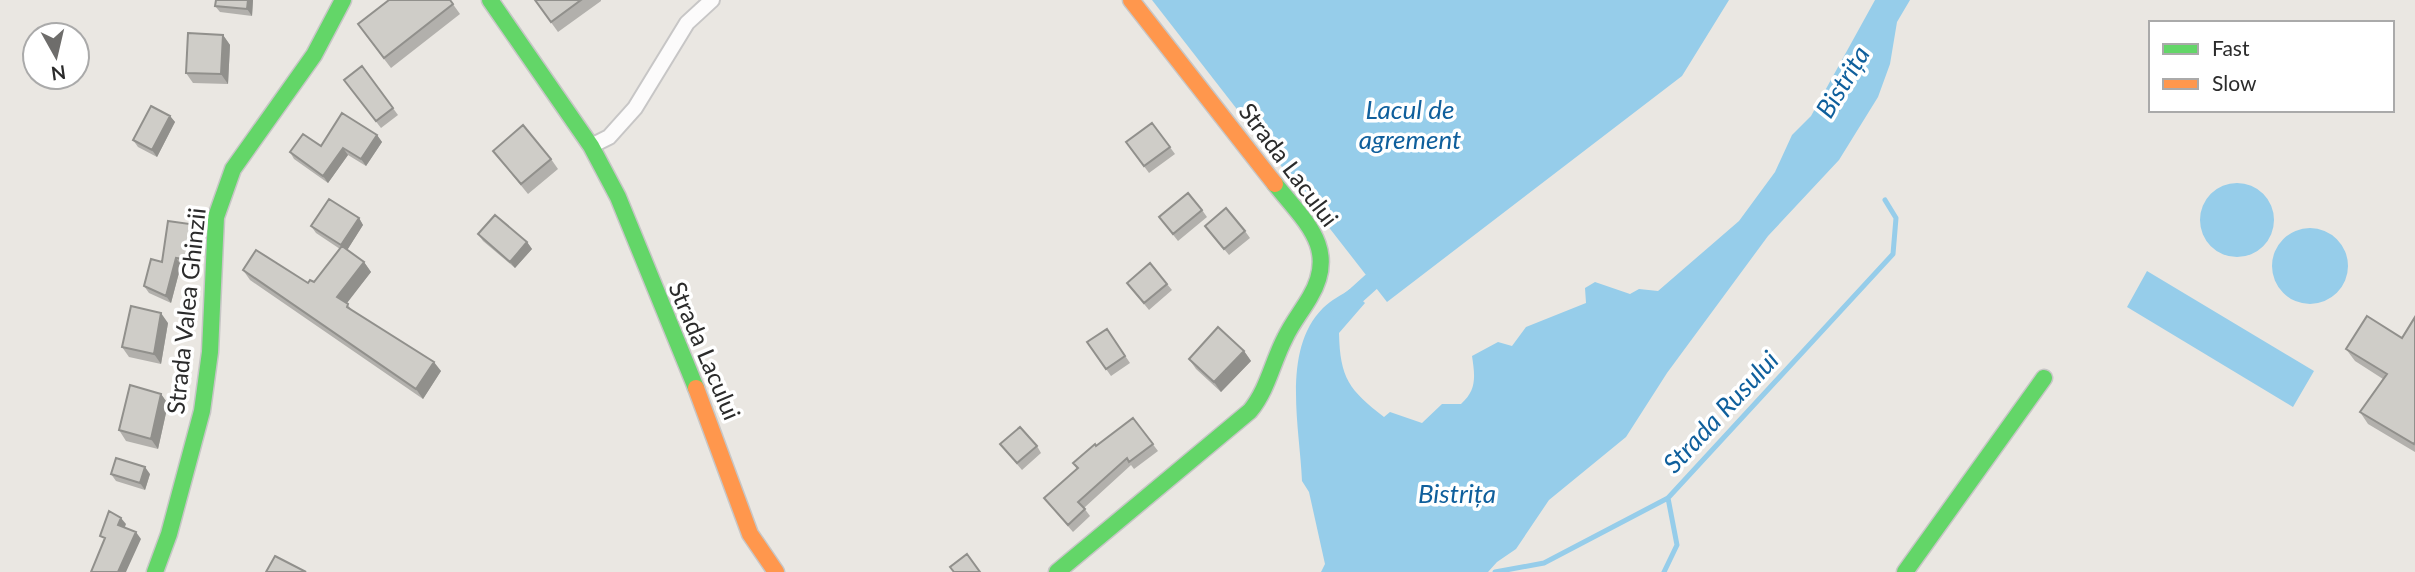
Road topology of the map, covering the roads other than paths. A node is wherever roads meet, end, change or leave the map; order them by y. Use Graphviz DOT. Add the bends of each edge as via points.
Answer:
graph roads {
  1 [pos="344,0"];
  2 [pos="490,0"];
  3 [pos="712,0"];
  4 [pos="1131,0"];
  5 [pos="591,146"];
  6 [pos="2044,378"];
  7 [pos="155,572"];
  8 [pos="776,572"];
  9 [pos="1057,572"];
  10 [pos="1905,572"];
  1 -- 7 [label="street, Strada Valea Ghinzii" via="314,55 233,169 216,217 211,352 202,411 170,534"];
  2 -- 5 [label="street, Strada Lacului"];
  3 -- 5 [label="street" via="687,23 635,108 609,137"];
  4 -- 9 [label="street, Strada Lacului" via="1313,232 1322,251 1322,265 1319,281 1285,338 1264,396"];
  5 -- 8 [label="street, Strada Lacului" via="618,197 750,534"];
  6 -- 10 [label="street"];
}
